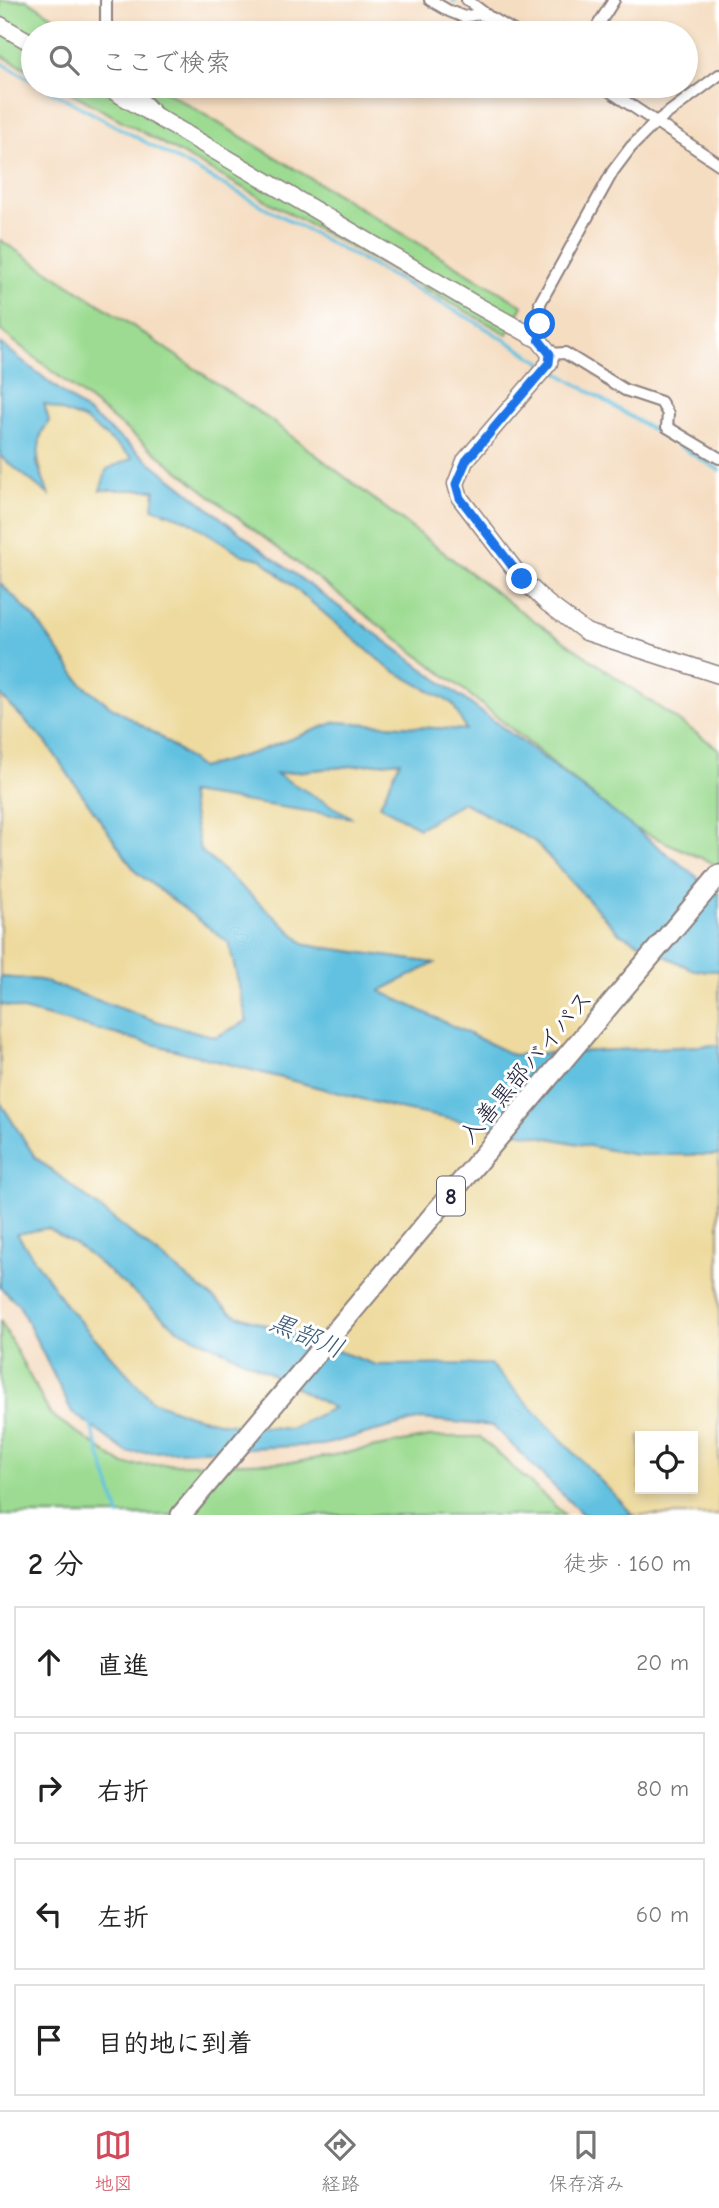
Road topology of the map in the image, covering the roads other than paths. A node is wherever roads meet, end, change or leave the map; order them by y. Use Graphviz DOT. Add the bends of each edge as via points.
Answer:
graph roads {
  1 [pos="106,0"];
  2 [pos="430,0"];
  3 [pos="467,0"];
  4 [pos="614,0"];
  5 [pos="492,18"];
  6 [pos="106,21"];
  7 [pos="497,21"];
  8 [pos="601,21"];
  9 [pos="0,25"];
  10 [pos="21,37"];
  11 [pos="719,75"];
  12 [pos="698,91"];
  13 [pos="125,98"];
  14 [pos="143,98"];
  15 [pos="620,98"];
  16 [pos="688,98"];
  17 [pos="163,120"];
  18 [pos="656,122"];
  19 [pos="719,164"];
  20 [pos="539,340"];
  21 [pos="550,354"];
  22 [pos="719,458"];
  23 [pos="719,676"];
  24 [pos="719,875"];
  25 [pos="181,1515"];
  1 -- 6 [label="street"];
  2 -- 5 [label="street" via="464,17"];
  3 -- 5 [label="street"];
  4 -- 8 [label="street"];
  5 -- 7 [label="street"];
  9 -- 10 [label="street"];
  11 -- 12 [label="street"];
  13 -- 17 [label="street"];
  14 -- 17 [label="street"];
  15 -- 18 [label="street"];
  16 -- 18 [label="street"];
  17 -- 20 [label="street"];
  18 -- 19 [label="street"];
  18 -- 20 [label="street" via="613,171 540,303"];
  20 -- 21 [label="street"];
  21 -- 22 [label="street" via="565,353 625,390 661,402 668,414 667,427"];
  21 -- 23 [label="street" via="549,363 466,461 456,484 460,498 522,579 586,632"];
  24 -- 25 [label="highway, 入善黒部バイパス / 8"];
}
